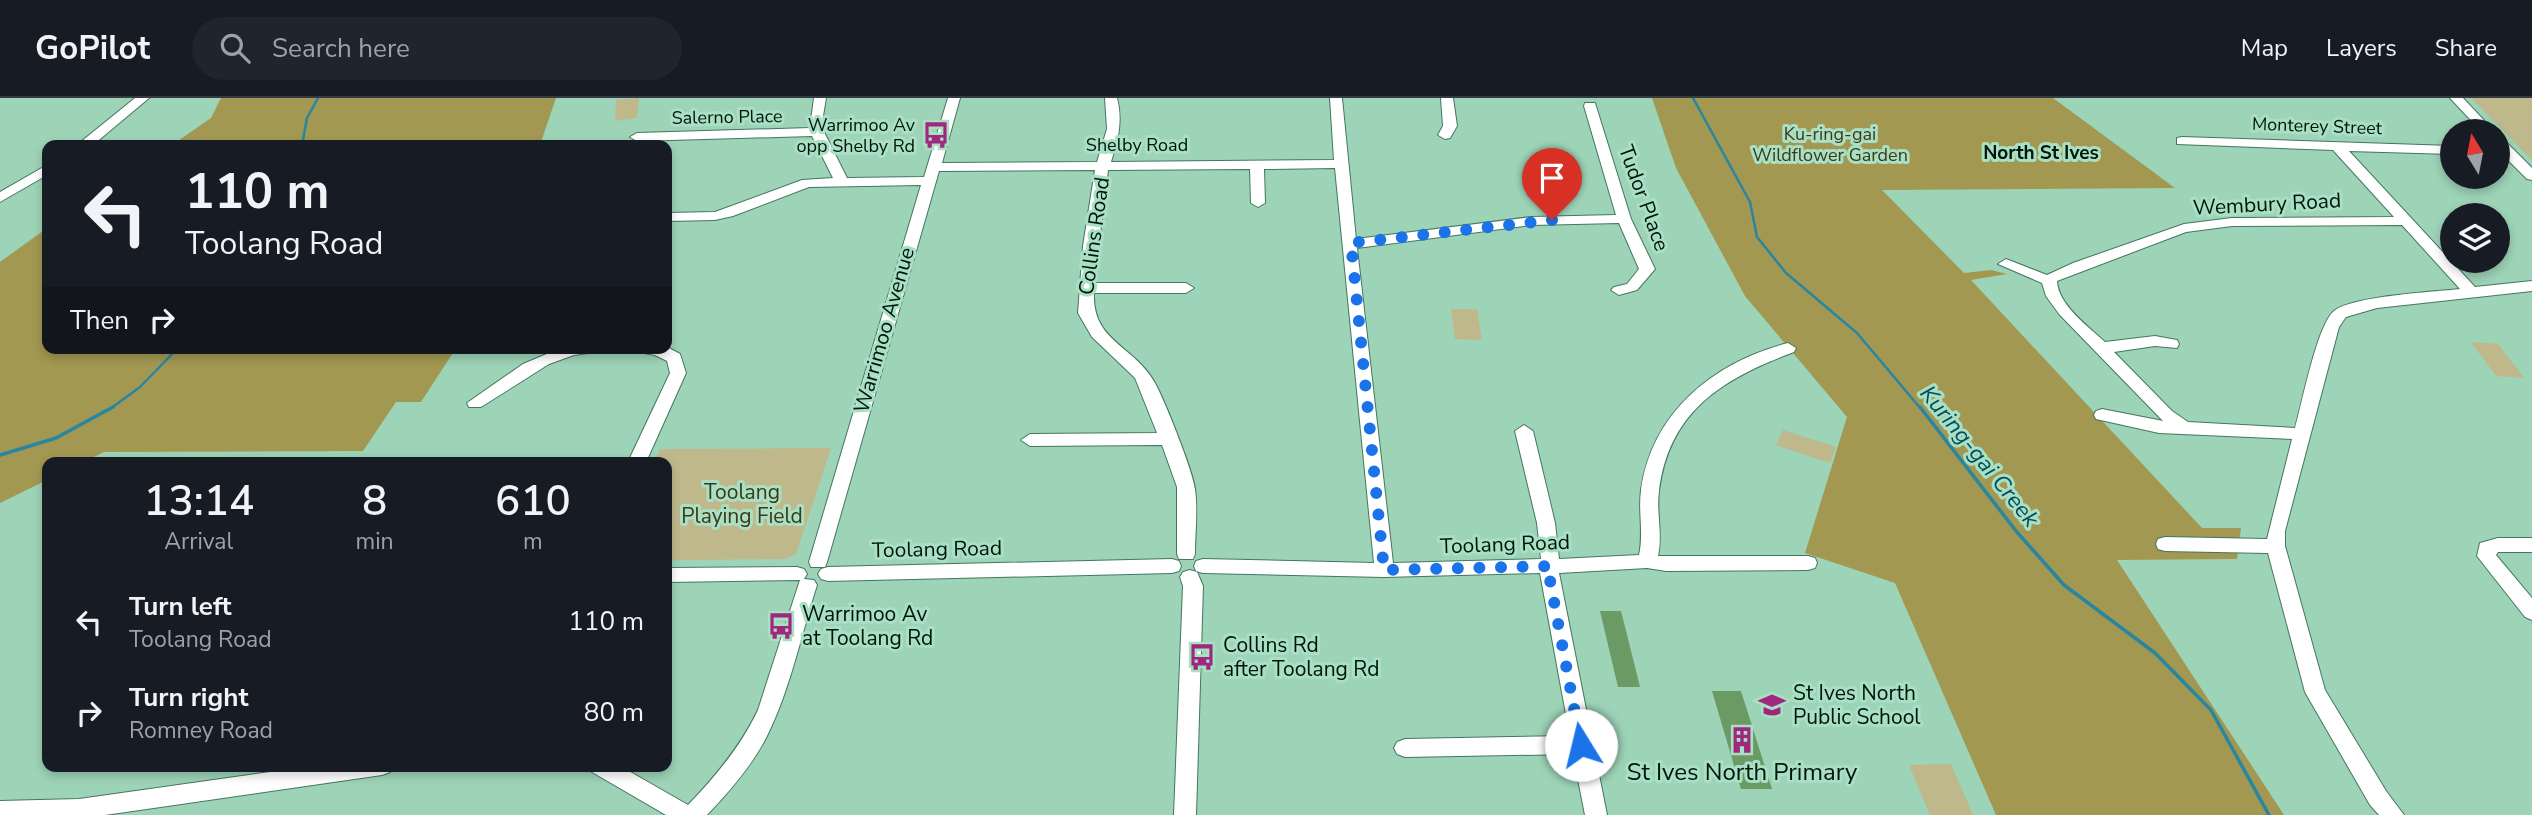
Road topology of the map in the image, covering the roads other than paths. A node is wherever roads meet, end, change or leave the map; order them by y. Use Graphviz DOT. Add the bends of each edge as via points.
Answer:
graph roads {
  1 [pos="143,98"];
  2 [pos="820,98"];
  3 [pos="954,98"];
  4 [pos="1111,98"];
  5 [pos="1336,98"];
  6 [pos="1447,98"];
  7 [pos="2456,98"];
  8 [pos="1590,106"];
  9 [pos="2476,119"];
  10 [pos="817,132"];
  11 [pos="1445,135"];
  12 [pos="638,137"];
  13 [pos="91,140"];
  14 [pos="2182,141"];
  15 [pos="2336,145"];
  16 [pos="2440,149"];
  17 [pos="2510,156"];
  18 [pos="1105,164"];
  19 [pos="1341,164"];
  20 [pos="1257,165"];
  21 [pos="42,172"];
  22 [pos="931,174"];
  23 [pos="2532,176"];
  24 [pos="841,181"];
  25 [pos="0,188"];
  26 [pos="16,188"];
  27 [pos="0,198"];
  28 [pos="1258,203"];
  29 [pos="672,217"];
  30 [pos="1624,219"];
  31 [pos="2405,221"];
  32 [pos="1351,243"];
  33 [pos="2006,264"];
  34 [pos="2050,281"];
  35 [pos="2532,286"];
  36 [pos="1087,288"];
  37 [pos="1186,288"];
  38 [pos="1619,290"];
  39 [pos="2471,292"];
  40 [pos="2171,344"];
  41 [pos="1788,348"];
  42 [pos="2102,348"];
  43 [pos="566,354"];
  44 [pos="666,354"];
  45 [pos="475,403"];
  46 [pos="2102,415"];
  47 [pos="2184,428"];
  48 [pos="1524,431"];
  49 [pos="2301,435"];
  50 [pos="1167,439"];
  51 [pos="1030,440"];
  52 [pos="640,457"];
  53 [pos="2165,544"];
  54 [pos="2532,545"];
  55 [pos="2276,546"];
  56 [pos="1647,561"];
  57 [pos="1808,563"];
  58 [pos="1188,566"];
  59 [pos="1550,566"];
  60 [pos="823,568"];
  61 [pos="1384,570"];
  62 [pos="672,575"];
  63 [pos="802,580"];
  64 [pos="2532,612"];
  65 [pos="1581,745"];
  66 [pos="1405,748"];
  67 [pos="341,772"];
  68 [pos="611,772"];
  69 [pos="0,811"];
  70 [pos="686,815"];
  71 [pos="693,815"];
  72 [pos="1185,815"];
  73 [pos="1596,815"];
  74 [pos="2393,815"];
  1 -- 13 [label="street"];
  2 -- 10 [label="street"];
  3 -- 22 [label="street, Warrimoo Avenue"];
  4 -- 18 [label="street, Collins Road" via="1116,115"];
  5 -- 19 [label="street"];
  6 -- 11 [label="street" via="1450,126"];
  7 -- 9 [label="street"];
  8 -- 30 [label="street, Tudor Place"];
  10 -- 12 [label="street, Salerno Place"];
  10 -- 24 [label="street"];
  14 -- 15 [label="street, Monterey Street"];
  15 -- 16 [label="street, Monterey Street"];
  15 -- 31 [label="street"];
  17 -- 23 [label="street"];
  18 -- 20 [label="street, Shelby Road"];
  18 -- 22 [label="street, Shelby Road"];
  18 -- 36 [label="street, Collins Road"];
  19 -- 20 [label="street, Shelby Road"];
  19 -- 32 [label="street"];
  20 -- 28 [label="street"];
  21 -- 26 [label="street"];
  22 -- 24 [label="street, Shelby Road"];
  22 -- 60 [label="street, Warrimoo Avenue"];
  24 -- 29 [label="street, Shelby Road" via="807,183 715,216"];
  25 -- 26 [label="street"];
  26 -- 27 [label="street"];
  30 -- 32 [label="street" via="1531,221"];
  30 -- 38 [label="street, Tudor Place" via="1647,269 1632,287"];
  31 -- 34 [label="street, Wembury Road" via="2232,222 2184,228 2059,273"];
  31 -- 39 [label="street"];
  32 -- 61 [label="street"];
  33 -- 34 [label="street"];
  34 -- 42 [label="street" via="2054,298"];
  35 -- 39 [label="street"];
  36 -- 37 [label="street"];
  36 -- 50 [label="street, Collins Road" via="1087,314 1094,328 1142,373"];
  39 -- 49 [label="street" via="2375,303 2340,314 2331,326"];
  40 -- 42 [label="street" via="2155,341"];
  41 -- 56 [label="street" via="1711,383 1676,421 1654,468 1650,494 1653,545"];
  42 -- 47 [label="street"];
  43 -- 45 [label="street" via="528,368"];
  44 -- 52 [label="street" via="674,358 678,373"];
  46 -- 47 [label="street"];
  47 -- 49 [label="street"];
  48 -- 59 [label="street"];
  49 -- 55 [label="street"];
  50 -- 51 [label="street"];
  50 -- 58 [label="street, Collins Road" via="1186,486"];
  53 -- 55 [label="street"];
  54 -- 64 [label="street" via="2498,545 2487,548 2486,556"];
  55 -- 74 [label="street" via="2315,692 2378,798"];
  56 -- 57 [label="street, Toolang Road"];
  56 -- 59 [label="street, Toolang Road"];
  58 -- 60 [label="street, Toolang Road"];
  58 -- 61 [label="street, Toolang Road"];
  58 -- 72 [label="street, Collins Road" via="1193,586"];
  59 -- 61 [label="street, Toolang Road"];
  59 -- 65 [label="street"];
  60 -- 63 [label="street" via="823,581"];
  62 -- 63 [label="street"];
  63 -- 71 [label="street" via="768,710 757,735 724,782"];
  65 -- 66 [label="street"];
  65 -- 73 [label="street"];
  67 -- 69 [label="street" via="79,809"];
  68 -- 70 [label="street"];
}
